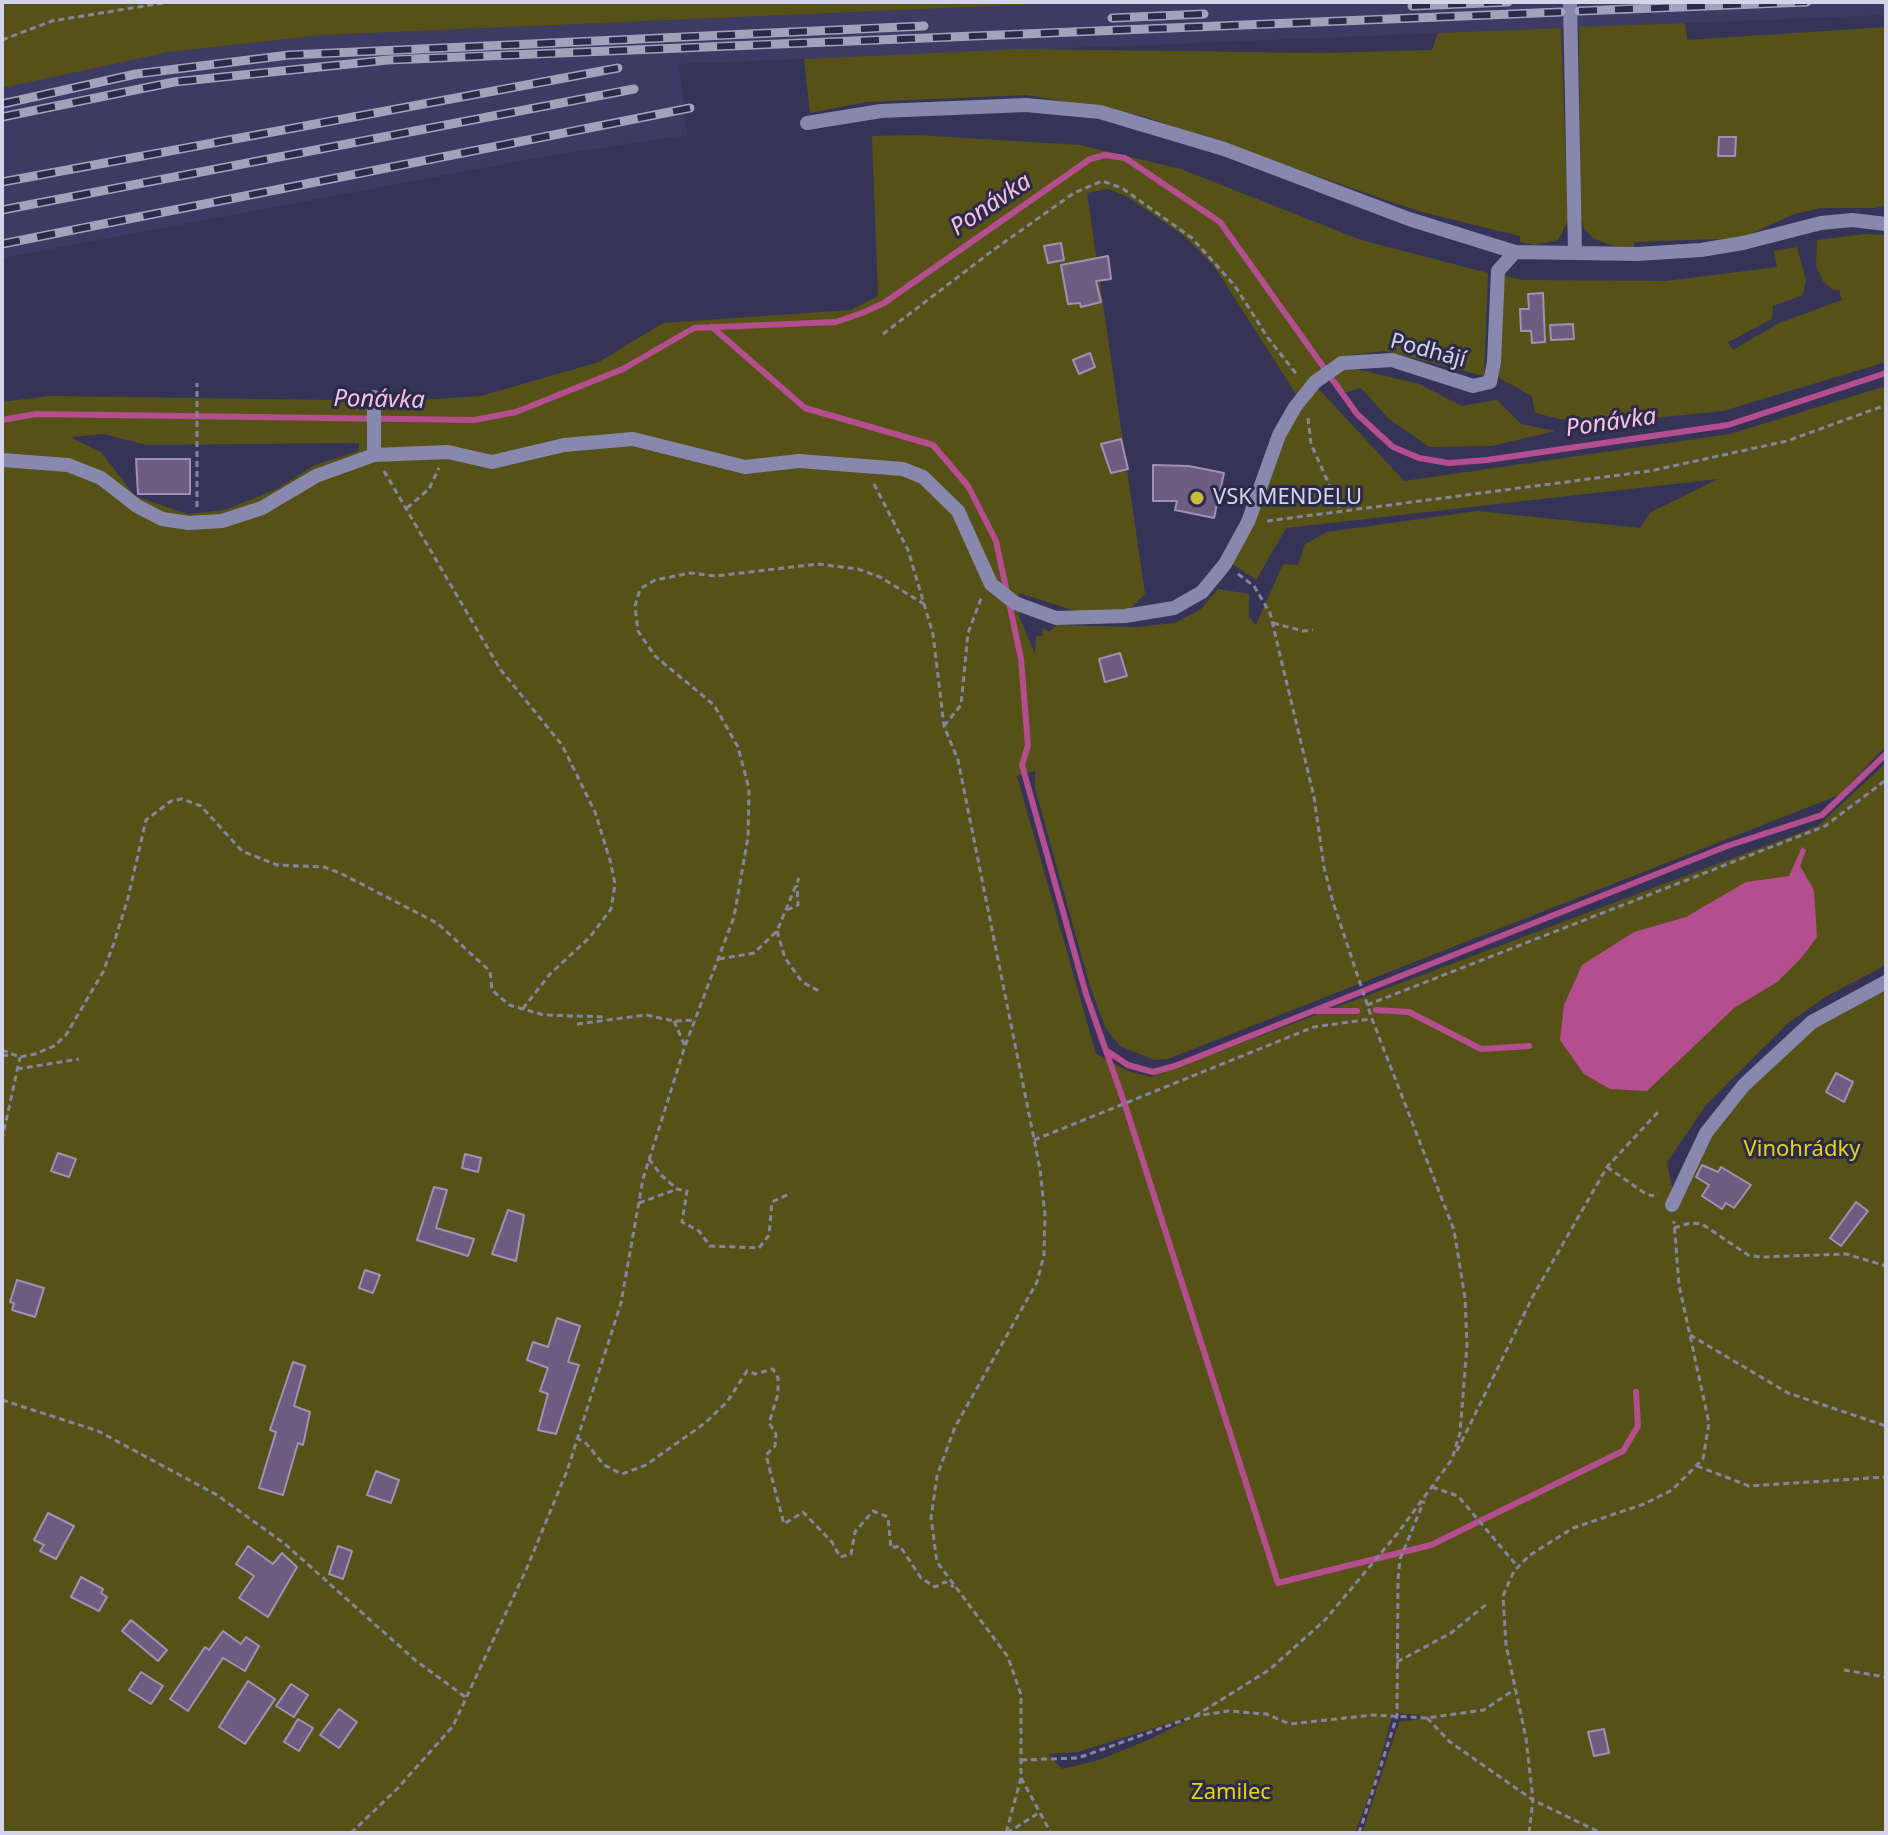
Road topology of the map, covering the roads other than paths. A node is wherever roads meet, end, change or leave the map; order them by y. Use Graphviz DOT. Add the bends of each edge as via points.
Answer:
graph roads {
  1 [pos="1570,2"];
  2 [pos="807,123"];
  3 [pos="1886,224"];
  4 [pos="1575,251"];
  5 [pos="1515,252"];
  6 [pos="374,397"];
  7 [pos="374,455"];
  8 [pos="2,460"];
  9 [pos="1886,982"];
  10 [pos="1672,1205"];
  1 -- 4 [label="lane"];
  2 -- 5 [label="lane" via="881,111 1026,105 1100,112 1224,149 1409,219"];
  3 -- 4 [label="lane" via="1811,224 1701,250"];
  4 -- 5 [label="lane"];
  5 -- 7 [label="lane, Podhájí" via="1498,271 1490,382 1473,386 1392,360 1342,363 1310,387 1279,435 1255,505 1225,564 1202,592 1174,608 1084,619 1046,615 1015,603 994,586 958,511 923,477 903,469 799,461 745,467 633,439 564,445 492,462 448,452"];
  6 -- 7 [label="lane"];
  7 -- 8 [label="lane" via="316,476 262,508 222,521 197,522 162,519 101,478 68,465"];
  9 -- 10 [label="lane" via="1812,1022 1744,1085 1706,1133"];
}
